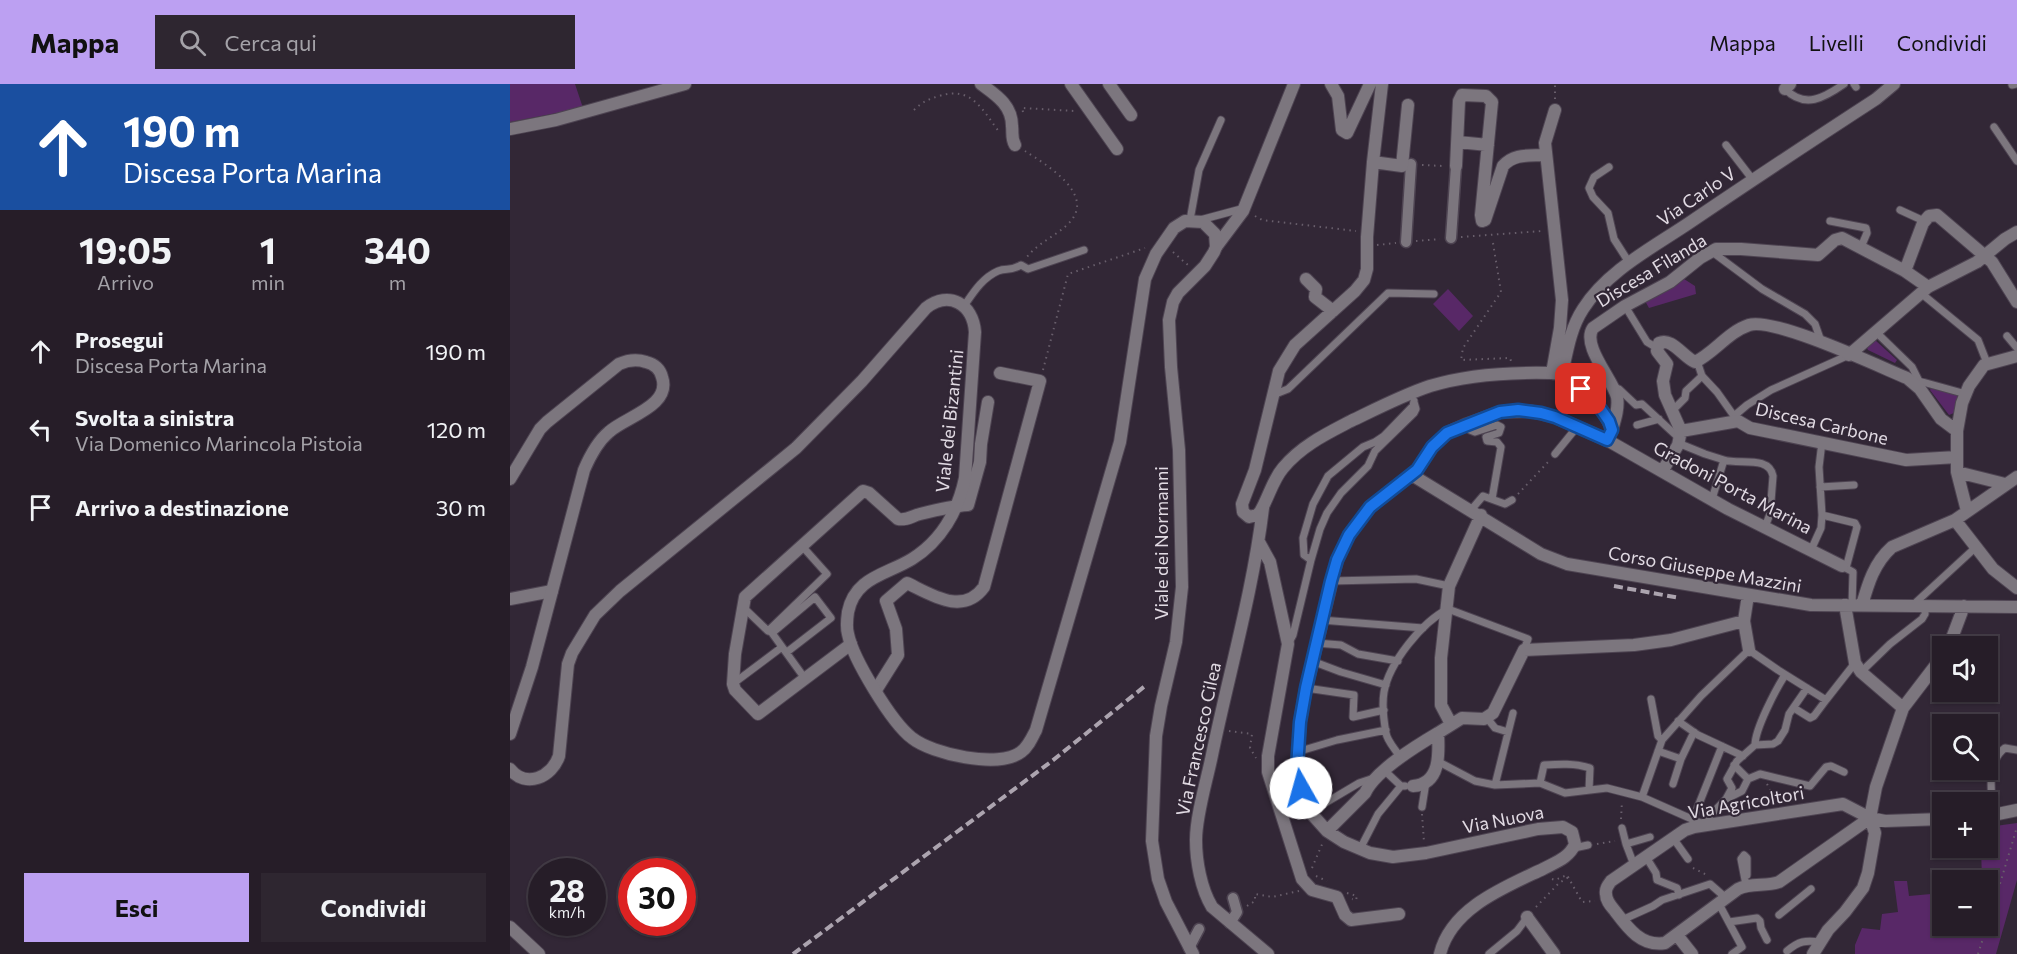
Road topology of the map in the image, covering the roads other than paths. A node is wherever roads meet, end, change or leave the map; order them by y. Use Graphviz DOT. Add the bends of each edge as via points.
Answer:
graph roads {
  1 [pos="685,84"];
  2 [pos="981,84"];
  3 [pos="1071,84"];
  4 [pos="1109,84"];
  5 [pos="1331,84"];
  6 [pos="1370,84"];
  7 [pos="1382,84"];
  8 [pos="1844,84"];
  9 [pos="1894,84"];
  10 [pos="1293,85"];
  11 [pos="1788,87"];
  12 [pos="1408,105"];
  13 [pos="1555,110"];
  14 [pos="1131,115"];
  15 [pos="1221,120"];
  16 [pos="1994,127"];
  17 [pos="510,129"];
  18 [pos="1458,142"];
  19 [pos="1015,145"];
  20 [pos="1488,145"];
  21 [pos="1726,145"];
  22 [pos="1117,149"];
  23 [pos="1545,155"];
  24 [pos="2017,161"];
  25 [pos="1372,162"];
  26 [pos="1410,164"];
  27 [pos="1456,166"];
  28 [pos="1609,167"];
  29 [pos="1753,180"];
  30 [pos="1245,208"];
  31 [pos="1900,210"];
  32 [pos="1924,220"];
  33 [pos="1193,221"];
  34 [pos="1830,221"];
  35 [pos="2017,232"];
  36 [pos="1451,238"];
  37 [pos="1406,242"];
  38 [pos="1216,247"];
  39 [pos="1861,247"];
  40 [pos="1084,250"];
  41 [pos="1711,251"];
  42 [pos="1985,256"];
  43 [pos="1630,264"];
  44 [pos="1905,271"];
  45 [pos="1306,279"];
  46 [pos="1925,290"];
  47 [pos="1434,294"];
  48 [pos="2017,302"];
  49 [pos="963,306"];
  50 [pos="1625,306"];
  51 [pos="1333,311"];
  52 [pos="1876,332"];
  53 [pos="2007,336"];
  54 [pos="1822,344"];
  55 [pos="1657,348"];
  56 [pos="2017,348"];
  57 [pos="1849,355"];
  58 [pos="2017,356"];
  59 [pos="1697,361"];
  60 [pos="1987,363"];
  61 [pos="1000,373"];
  62 [pos="1557,374"];
  63 [pos="1702,376"];
  64 [pos="1918,383"];
  65 [pos="1612,387"];
  66 [pos="1966,394"];
  67 [pos="1273,395"];
  68 [pos="1413,397"];
  69 [pos="988,402"];
  70 [pos="1673,410"];
  71 [pos="1659,419"];
  72 [pos="1734,419"];
  73 [pos="1467,424"];
  74 [pos="1637,425"];
  75 [pos="1577,427"];
  76 [pos="1957,431"];
  77 [pos="1610,435"];
  78 [pos="1680,438"];
  79 [pos="1822,442"];
  80 [pos="1555,454"];
  81 [pos="1957,458"];
  82 [pos="1724,460"];
  83 [pos="1663,471"];
  84 [pos="1957,472"];
  85 [pos="1412,475"];
  86 [pos="2017,477"];
  87 [pos="510,479"];
  88 [pos="2005,484"];
  89 [pos="1854,485"];
  90 [pos="1820,487"];
  91 [pos="1492,498"];
  92 [pos="1512,500"];
  93 [pos="1712,500"];
  94 [pos="957,506"];
  95 [pos="1263,506"];
  96 [pos="1967,511"];
  97 [pos="1476,512"];
  98 [pos="1822,516"];
  99 [pos="1955,520"];
  100 [pos="1765,527"];
  101 [pos="1259,542"];
  102 [pos="802,546"];
  103 [pos="1975,548"];
  104 [pos="1811,550"];
  105 [pos="1311,560"];
  106 [pos="1844,567"];
  107 [pos="1331,581"];
  108 [pos="1449,586"];
  109 [pos="2017,588"];
  110 [pos="552,591"];
  111 [pos="1748,595"];
  112 [pos="510,599"];
  113 [pos="1853,605"];
  114 [pos="1919,606"];
  115 [pos="1964,606"];
  116 [pos="2017,607"];
  117 [pos="744,608"];
  118 [pos="1448,609"];
  119 [pos="1321,620"];
  120 [pos="1744,621"];
  121 [pos="1423,628"];
  122 [pos="1953,636"];
  123 [pos="1316,643"];
  124 [pos="851,644"];
  125 [pos="1287,644"];
  126 [pos="784,650"];
  127 [pos="1524,650"];
  128 [pos="1749,650"];
  129 [pos="1312,661"];
  130 [pos="1398,661"];
  131 [pos="1858,668"];
  132 [pos="1932,670"];
  133 [pos="1785,675"];
  134 [pos="806,680"];
  135 [pos="733,684"];
  136 [pos="1386,685"];
  137 [pos="1306,688"];
  138 [pos="1807,688"];
  139 [pos="876,690"];
  140 [pos="1651,699"];
  141 [pos="1826,699"];
  142 [pos="1794,708"];
  143 [pos="1903,708"];
  144 [pos="1384,710"];
  145 [pos="1513,713"];
  146 [pos="1487,718"];
  147 [pos="1678,721"];
  148 [pos="1451,724"];
  149 [pos="1386,730"];
  150 [pos="1508,732"];
  151 [pos="1694,732"];
  152 [pos="1438,733"];
  153 [pos="510,734"];
  154 [pos="1662,740"];
  155 [pos="1755,745"];
  156 [pos="1722,746"];
  157 [pos="2017,750"];
  158 [pos="1658,751"];
  159 [pos="1298,752"];
  160 [pos="1743,756"];
  161 [pos="1400,757"];
  162 [pos="1681,759"];
  163 [pos="1439,762"];
  164 [pos="1734,765"];
  165 [pos="510,769"];
  166 [pos="1844,772"];
  167 [pos="1382,773"];
  168 [pos="1748,779"];
  169 [pos="1426,782"];
  170 [pos="1540,783"];
  171 [pos="1673,784"];
  172 [pos="1495,785"];
  173 [pos="1407,786"];
  174 [pos="1588,790"];
  175 [pos="1990,792"];
  176 [pos="1642,797"];
  177 [pos="1726,800"];
  178 [pos="1422,807"];
  179 [pos="2017,810"];
  180 [pos="1310,812"];
  181 [pos="1998,814"];
  182 [pos="1870,818"];
  183 [pos="1932,820"];
  184 [pos="1699,822"];
  185 [pos="1622,828"];
  186 [pos="1321,834"];
  187 [pos="1650,837"];
  188 [pos="1673,838"];
  189 [pos="1625,842"];
  190 [pos="1588,845"];
  191 [pos="1574,848"];
  192 [pos="1360,849"];
  193 [pos="1646,857"];
  194 [pos="1688,859"];
  195 [pos="1634,865"];
  196 [pos="1811,889"];
  197 [pos="1679,895"];
  198 [pos="1233,898"];
  199 [pos="1722,901"];
  200 [pos="1399,914"];
  201 [pos="1529,915"];
  202 [pos="1779,915"];
  203 [pos="1622,920"];
  204 [pos="1729,922"];
  205 [pos="1230,923"];
  206 [pos="510,927"];
  207 [pos="1200,929"];
  208 [pos="1677,936"];
  209 [pos="1767,940"];
  210 [pos="1820,942"];
  211 [pos="1656,949"];
  212 [pos="1191,951"];
  213 [pos="1787,951"];
  214 [pos="539,954"];
  215 [pos="1268,954"];
  216 [pos="1440,954"];
  217 [pos="1489,954"];
  218 [pos="1554,954"];
  219 [pos="1692,954"];
  220 [pos="1732,954"];
  221 [pos="1813,954"];
  1 -- 17 [label="street"];
  2 -- 19 [label="street" via="1006,106"];
  3 -- 22 [label="street"];
  4 -- 14 [label="street"];
  5 -- 6 [label="street" via="1338,96 1342,130 1347,133"];
  7 -- 25 [label="street"];
  8 -- 11 [label="lane" via="1806,100 1794,98"];
  9 -- 29 [label="street, Via Carlo V"];
  10 -- 30 [label="street, Viale dei Normanni"];
  12 -- 25 [label="street" via="1402,166"];
  13 -- 23 [label="street"];
  15 -- 33 [label="lane" via="1199,170"];
  16 -- 24 [label="lane"];
  18 -- 20 [label="street"];
  18 -- 20 [label="street" via="1459,101 1462,95 1474,94 1486,96 1492,102"];
  18 -- 27 [label="street"];
  20 -- 23 [label="street" via="1482,221 1508,160"];
  21 -- 29 [label="lane"];
  23 -- 62 [label="street" via="1562,300"];
  25 -- 51 [label="street" via="1367,269 1356,291"];
  26 -- 37 [label="street"];
  27 -- 36 [label="street"];
  28 -- 43 [label="lane" via="1594,177 1589,188 1608,213 1614,239"];
  29 -- 43 [label="street, Via Carlo V"];
  30 -- 33 [label="lane"];
  30 -- 38 [label="street, Viale dei Normanni"];
  31 -- 32 [label="lane"];
  32 -- 42 [label="street" via="1939,215"];
  32 -- 44 [label="street"];
  33 -- 38 [label="street" via="1203,222 1211,229"];
  33 -- 139 [label="street, Viale dei Bizantini" via="1179,224 1168,234 1145,279 1120,442 1032,740 1020,753 1006,759 938,751 920,744 902,728"];
  34 -- 39 [label="lane" via="1866,228"];
  35 -- 42 [label="street"];
  38 -- 212 [label="street, Viale dei Normanni" via="1205,266 1178,293 1168,320 1179,450 1182,587 1176,642 1156,736 1152,840 1166,902"];
  39 -- 41 [label="street, Discesa Filanda" via="1842,238 1818,255 1729,248"];
  39 -- 44 [label="street, Discesa Filanda"];
  40 -- 49 [label="lane" via="1028,269 1021,265 999,270 979,284"];
  41 -- 50 [label="street, Discesa Filanda" via="1670,282"];
  41 -- 54 [label="lane" via="1762,289 1805,314 1815,324"];
  42 -- 46 [label="street"];
  42 -- 48 [label="street"];
  43 -- 62 [label="street, Via Carlo V" via="1601,287 1584,308"];
  44 -- 46 [label="street, Discesa Filanda"];
  45 -- 51 [label="street" via="1316,290 1315,297"];
  46 -- 52 [label="street"];
  46 -- 60 [label="lane, Discesa Filanda" via="1978,340"];
  47 -- 67 [label="lane" via="1388,293 1288,388"];
  49 -- 94 [label="street, Viale dei Bizantini" via="971,315 975,332 965,478"];
  49 -- 165 [label="street" via="954,301 932,303 796,448 605,604 586,628 568,664 556,763 544,776 530,780"];
  50 -- 55 [label="lane" via="1647,342"];
  50 -- 65 [label="street, Discesa Filanda" via="1593,328 1589,338"];
  51 -- 67 [label="street" via="1295,345 1279,370"];
  52 -- 57 [label="street"];
  52 -- 64 [label="lane" via="1912,367"];
  53 -- 56 [label="lane"];
  54 -- 57 [label="street"];
  54 -- 59 [label="street" via="1789,330 1753,324"];
  55 -- 59 [label="street" via="1666,341"];
  55 -- 70 [label="street" via="1667,364 1663,385"];
  57 -- 64 [label="street"];
  57 -- 72 [label="lane" via="1771,390"];
  58 -- 60 [label="street"];
  59 -- 63 [label="lane"];
  60 -- 66 [label="street"];
  61 -- 139 [label="street" via="1040,381 984,588 964,603 941,599 907,583 886,601 896,629 898,654"];
  62 -- 68 [label="street, Via Francesco Cilea" via="1514,372 1468,377 1430,386"];
  62 -- 77 [label="street" via="1593,400 1609,421"];
  63 -- 70 [label="lane"];
  63 -- 72 [label="lane"];
  64 -- 66 [label="lane"];
  64 -- 76 [label="street" via="1941,419"];
  65 -- 71 [label="lane"];
  65 -- 77 [label="street, Discesa Filanda" via="1617,405"];
  66 -- 76 [label="street"];
  67 -- 95 [label="street" via="1242,508 1253,517"];
  68 -- 95 [label="street, Via Francesco Cilea" via="1355,419 1305,447 1272,483"];
  68 -- 105 [label="lane" via="1414,413 1375,451 1368,466 1327,513"];
  68 -- 105 [label="lane" via="1413,406 1384,436 1363,447 1328,476 1312,504 1303,538 1303,553"];
  69 -- 94 [label="street" via="975,483 968,505"];
  70 -- 78 [label="street"];
  71 -- 74 [label="lane"];
  71 -- 78 [label="lane"];
  72 -- 78 [label="street, Discesa Carbone"];
  72 -- 79 [label="street, Discesa Carbone" via="1750,428"];
  73 -- 75 [label="street, Gradoni Porta Marina" via="1518,410 1548,415"];
  73 -- 85 [label="street, Gradoni Porta Marina" via="1439,439"];
  73 -- 91 [label="lane" via="1473,432 1501,427 1499,433 1486,437 1501,447"];
  75 -- 77 [label="street, Gradoni Porta Marina"];
  75 -- 80 [label="lane"];
  76 -- 81 [label="street"];
  77 -- 83 [label="street, Gradoni Porta Marina"];
  78 -- 82 [label="lane" via="1705,454"];
  78 -- 83 [label="street"];
  79 -- 81 [label="street, Discesa Carbone" via="1906,460"];
  79 -- 90 [label="lane"];
  81 -- 84 [label="street"];
  82 -- 93 [label="lane"];
  82 -- 100 [label="lane" via="1755,462 1772,470 1770,514"];
  83 -- 93 [label="street, Gradoni Porta Marina"];
  84 -- 88 [label="street"];
  84 -- 96 [label="street"];
  85 -- 97 [label="street, Corso Giuseppe Mazzini"];
  85 -- 107 [label="street, Gradoni Porta Marina" via="1359,521 1341,551"];
  86 -- 88 [label="street"];
  87 -- 110 [label="street" via="540,429 619,364 649,362 659,370 663,389 656,402 610,430 589,458"];
  88 -- 96 [label="street"];
  89 -- 90 [label="lane"];
  90 -- 98 [label="lane"];
  91 -- 92 [label="lane" via="1505,504"];
  91 -- 97 [label="lane" via="1482,497"];
  93 -- 100 [label="street, Gradoni Porta Marina"];
  94 -- 102 [label="street" via="903,520 863,491"];
  94 -- 124 [label="street, Viale dei Bizantini" via="943,530 923,551 860,586 848,612 847,634"];
  95 -- 101 [label="street, Via Francesco Cilea"];
  96 -- 99 [label="street"];
  97 -- 108 [label="street"];
  97 -- 111 [label="street, Corso Giuseppe Mazzini" via="1555,561"];
  98 -- 104 [label="lane"];
  98 -- 106 [label="lane" via="1857,525"];
  99 -- 103 [label="street"];
  99 -- 113 [label="street" via="1885,553"];
  100 -- 104 [label="street, Gradoni Porta Marina"];
  101 -- 125 [label="street" via="1270,562"];
  101 -- 205 [label="street, Via Francesco Cilea" via="1196,842 1208,900"];
  102 -- 117 [label="street" via="746,597"];
  102 -- 117 [label="lane" via="826,574 768,631"];
  103 -- 109 [label="street"];
  103 -- 114 [label="lane"];
  104 -- 106 [label="street, Gradoni Porta Marina"];
  105 -- 125 [label="lane" via="1293,635"];
  106 -- 113 [label="lane" via="1853,572"];
  107 -- 108 [label="lane" via="1416,579"];
  107 -- 119 [label="street, Gradoni Porta Marina"];
  108 -- 118 [label="street"];
  110 -- 112 [label="street"];
  110 -- 153 [label="street"];
  111 -- 113 [label="street, Corso Giuseppe Mazzini" via="1811,605"];
  111 -- 120 [label="street"];
  113 -- 114 [label="street, Corso Giuseppe Mazzini"];
  113 -- 131 [label="street"];
  114 -- 115 [label="street, Corso Giuseppe Mazzini"];
  114 -- 131 [label="lane" via="1925,614 1922,619"];
  115 -- 116 [label="street, Corso Giuseppe Mazzini"];
  115 -- 122 [label="street"];
  117 -- 135 [label="street"];
  118 -- 121 [label="lane"];
  118 -- 127 [label="lane" via="1528,639"];
  118 -- 148 [label="street" via="1441,658 1441,705"];
  119 -- 121 [label="lane"];
  119 -- 123 [label="street, Gradoni Porta Marina"];
  120 -- 127 [label="street" via="1671,640 1634,645"];
  120 -- 128 [label="street"];
  121 -- 130 [label="lane"];
  123 -- 129 [label="street, Gradoni Porta Marina"];
  123 -- 130 [label="lane" via="1341,645 1358,654"];
  124 -- 134 [label="street"];
  124 -- 139 [label="street, Viale dei Bizantini"];
  125 -- 200 [label="street" via="1267,766 1302,879 1317,892 1342,892 1345,915 1352,920"];
  126 -- 126 [label="lane" via="772,633 815,597 831,618"];
  126 -- 134 [label="lane"];
  126 -- 135 [label="lane"];
  127 -- 146 [label="street" via="1496,710"];
  128 -- 133 [label="lane"];
  128 -- 147 [label="lane"];
  129 -- 136 [label="lane"];
  129 -- 137 [label="street, Gradoni Porta Marina"];
  130 -- 136 [label="lane"];
  131 -- 141 [label="lane"];
  131 -- 143 [label="street"];
  132 -- 143 [label="street"];
  133 -- 138 [label="lane"];
  133 -- 155 [label="lane" via="1773,693"];
  134 -- 135 [label="street" via="758,714"];
  136 -- 144 [label="lane"];
  137 -- 144 [label="lane" via="1354,695 1353,717"];
  137 -- 159 [label="street, Gradoni Porta Marina"];
  138 -- 141 [label="lane"];
  138 -- 142 [label="lane"];
  140 -- 154 [label="lane"];
  141 -- 142 [label="lane" via="1810,718"];
  142 -- 155 [label="lane" via="1778,741"];
  143 -- 182 [label="street" via="1875,787"];
  144 -- 149 [label="lane"];
  145 -- 150 [label="lane"];
  146 -- 148 [label="street" via="1462,718"];
  146 -- 150 [label="lane" via="1495,728"];
  147 -- 151 [label="lane"];
  147 -- 154 [label="lane"];
  148 -- 152 [label="street"];
  149 -- 159 [label="lane"];
  149 -- 161 [label="lane"];
  150 -- 172 [label="lane"];
  151 -- 156 [label="lane"];
  151 -- 162 [label="lane"];
  152 -- 161 [label="street"];
  152 -- 163 [label="street"];
  154 -- 158 [label="lane"];
  155 -- 160 [label="lane"];
  156 -- 160 [label="lane"];
  156 -- 184 [label="lane"];
  157 -- 175 [label="lane" via="2005,748 1998,756"];
  158 -- 162 [label="lane"];
  158 -- 176 [label="lane"];
  159 -- 180 [label="street, Gradoni Porta Marina" via="1298,778"];
  160 -- 164 [label="lane"];
  161 -- 167 [label="street"];
  162 -- 171 [label="lane"];
  163 -- 169 [label="street"];
  163 -- 172 [label="lane" via="1475,781"];
  164 -- 168 [label="lane"];
  164 -- 177 [label="lane" via="1727,779 1732,788"];
  166 -- 168 [label="lane" via="1826,767 1810,786 1761,774"];
  167 -- 173 [label="lane"];
  167 -- 180 [label="lane"];
  167 -- 186 [label="street"];
  168 -- 177 [label="lane" via="1740,792"];
  169 -- 173 [label="street"];
  169 -- 178 [label="lane"];
  170 -- 172 [label="lane"];
  170 -- 174 [label="lane" via="1562,793"];
  170 -- 174 [label="lane" via="1544,765 1566,763 1590,767"];
  173 -- 192 [label="lane" via="1378,814"];
  174 -- 176 [label="lane" via="1601,788"];
  176 -- 184 [label="lane"];
  177 -- 184 [label="lane"];
  179 -- 181 [label="street"];
  180 -- 186 [label="street, Via Nuova"];
  182 -- 183 [label="street" via="1888,822"];
  182 -- 184 [label="street, Via Agricoltori" via="1843,804"];
  182 -- 199 [label="street" via="1779,882 1770,885 1747,880"];
  182 -- 210 [label="street" via="1875,833 1863,888"];
  184 -- 188 [label="street, Via Agricoltori"];
  185 -- 189 [label="lane"];
  186 -- 192 [label="street, Via Nuova"];
  187 -- 189 [label="lane"];
  188 -- 193 [label="street, Via Agricoltori"];
  188 -- 194 [label="lane"];
  189 -- 195 [label="lane"];
  190 -- 191 [label="lane"];
  191 -- 192 [label="street, Via Nuova" via="1572,832 1556,827 1393,857"];
  191 -- 216 [label="street" via="1562,860 1493,894 1474,908 1449,933"];
  193 -- 195 [label="street, Via Agricoltori"];
  193 -- 197 [label="lane" via="1657,880 1677,888"];
  195 -- 203 [label="street, Via Agricoltori" via="1611,881 1603,900"];
  196 -- 202 [label="lane"];
  197 -- 199 [label="lane" via="1710,884"];
  197 -- 203 [label="lane"];
  198 -- 205 [label="street" via="1237,912"];
  199 -- 204 [label="lane"];
  199 -- 208 [label="street"];
  201 -- 217 [label="lane" via="1517,931"];
  201 -- 218 [label="street"];
  203 -- 211 [label="street"];
  204 -- 209 [label="lane" via="1756,917 1764,922 1761,928"];
  204 -- 220 [label="lane" via="1742,947"];
  205 -- 215 [label="street, Via Francesco Cilea"];
  206 -- 214 [label="street"];
  207 -- 212 [label="street"];
  208 -- 211 [label="street"];
  208 -- 219 [label="street"];
  210 -- 213 [label="lane" via="1798,942"];
  210 -- 221 [label="street"];
}
